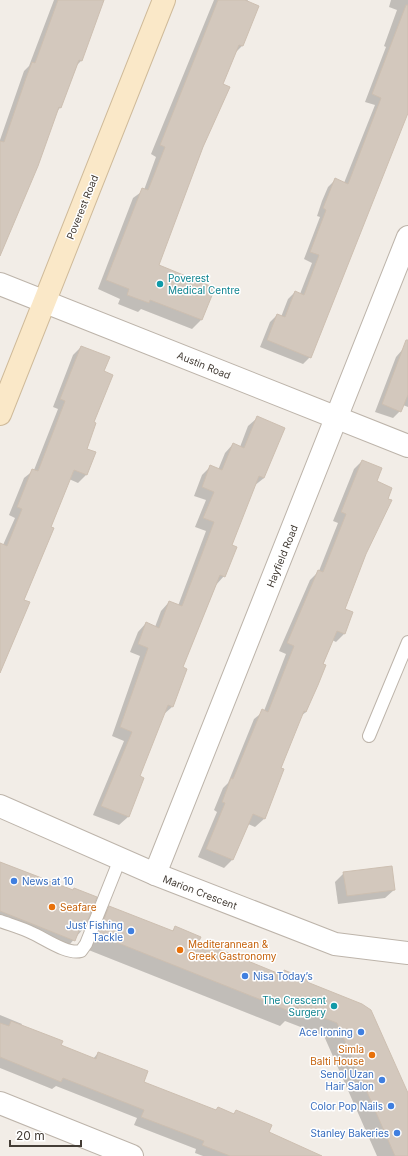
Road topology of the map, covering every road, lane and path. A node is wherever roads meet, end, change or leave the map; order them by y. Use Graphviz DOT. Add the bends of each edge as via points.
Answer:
graph roads {
  1 [pos="164,0"];
  2 [pos="408,237"];
  3 [pos="0,284"];
  4 [pos="44,301"];
  5 [pos="0,414"];
  6 [pos="337,418"];
  7 [pos="408,446"];
  8 [pos="408,642"];
  9 [pos="369,736"];
  10 [pos="0,806"];
  11 [pos="120,859"];
  12 [pos="155,874"];
  13 [pos="0,921"];
  14 [pos="408,953"];
  15 [pos="0,1103"];
  16 [pos="132,1156"];
  1 -- 4 [label="street, Poverest Road"];
  2 -- 6 [label="street, Hayfield Road"];
  3 -- 4 [label="street, Austin Road"];
  4 -- 5 [label="street, Poverest Road"];
  4 -- 6 [label="street, Austin Road"];
  6 -- 7 [label="street, Austin Road"];
  6 -- 12 [label="street, Hayfield Road"];
  8 -- 9 [label="lane"];
  10 -- 11 [label="street, Marion Crescent"];
  11 -- 12 [label="street, Marion Crescent"];
  11 -- 13 [label="lane" via="86,944 80,951 56,945 32,932"];
  12 -- 14 [label="street, Marion Crescent" via="335,944"];
  15 -- 16 [label="street"];
}
